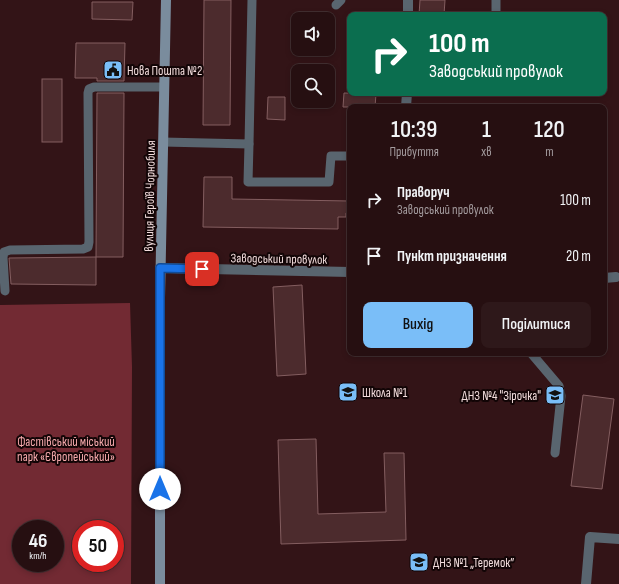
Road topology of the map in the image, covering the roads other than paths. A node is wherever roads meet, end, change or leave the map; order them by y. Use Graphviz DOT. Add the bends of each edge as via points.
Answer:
graph roads {
  1 [pos="166,0"];
  2 [pos="252,0"];
  3 [pos="408,0"];
  4 [pos="496,0"];
  5 [pos="408,12"];
  6 [pos="496,12"];
  7 [pos="164,87"];
  8 [pos="163,142"];
  9 [pos="249,144"];
  10 [pos="347,156"];
  11 [pos="160,268"];
  12 [pos="347,272"];
  13 [pos="616,277"];
  14 [pos="607,278"];
  15 [pos="5,291"];
  16 [pos="534,356"];
  17 [pos="555,453"];
  18 [pos="619,539"];
  19 [pos="160,584"];
  20 [pos="586,584"];
  1 -- 7 [label="main road, вулиця Героїв Чорнобиля"];
  2 -- 9 [label="lane"];
  3 -- 5 [label="street"];
  4 -- 6 [label="lane"];
  7 -- 8 [label="main road, вулиця Героїв Чорнобиля"];
  7 -- 15 [label="lane" via="89,89 88,248 4,252"];
  8 -- 9 [label="lane"];
  8 -- 11 [label="main road, вулиця Героїв Чорнобиля"];
  9 -- 10 [label="lane" via="248,182 329,182 330,156"];
  11 -- 12 [label="street, Заводський провулок"];
  11 -- 19 [label="main road, вулиця Героїв Чорнобиля"];
  13 -- 14 [label="street"];
  16 -- 17 [label="lane" via="559,386 561,396"];
  18 -- 20 [label="street" via="590,537"];
}
